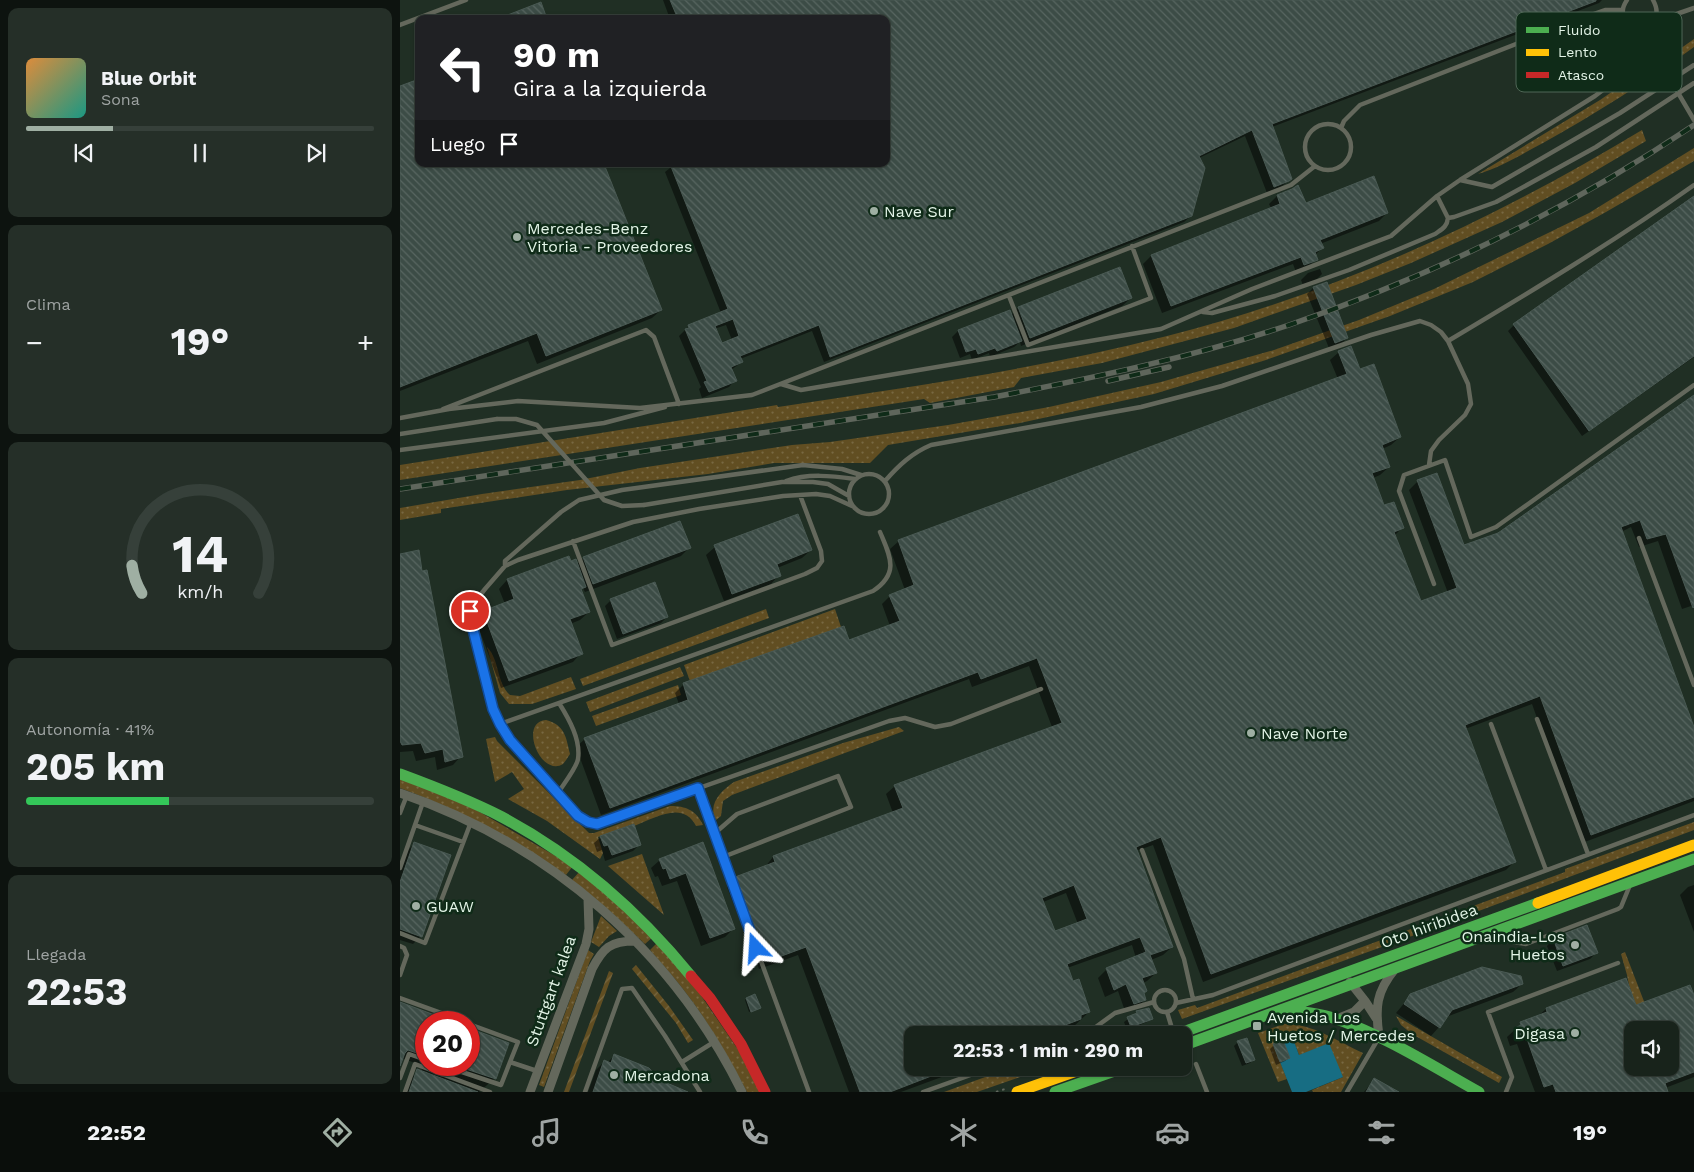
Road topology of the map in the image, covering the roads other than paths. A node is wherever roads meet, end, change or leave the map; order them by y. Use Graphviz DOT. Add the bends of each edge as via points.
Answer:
graph roads {
  1 [pos="466,0"];
  2 [pos="1627,0"];
  3 [pos="1694,8"];
  4 [pos="1623,10"];
  5 [pos="1600,12"];
  6 [pos="1682,12"];
  7 [pos="426,15"];
  8 [pos="415,19"];
  9 [pos="400,25"];
  10 [pos="1516,44"];
  11 [pos="1694,65"];
  12 [pos="1682,73"];
  13 [pos="1694,82"];
  14 [pos="1682,91"];
  15 [pos="1600,92"];
  16 [pos="1652,92"];
  17 [pos="1678,92"];
  18 [pos="1680,92"];
  19 [pos="1694,120"];
  20 [pos="1341,128"];
  21 [pos="1315,166"];
  22 [pos="1460,180"];
  23 [pos="1694,185"];
  24 [pos="1437,196"];
  25 [pos="1448,218"];
  26 [pos="1132,246"];
  27 [pos="1009,296"];
  28 [pos="1201,312"];
  29 [pos="1448,341"];
  30 [pos="781,384"];
  31 [pos="1694,385"];
  32 [pos="679,404"];
  33 [pos="438,411"];
  34 [pos="400,418"];
  35 [pos="400,434"];
  36 [pos="400,450"];
  37 [pos="1429,465"];
  38 [pos="861,475"];
  39 [pos="856,479"];
  40 [pos="884,480"];
  41 [pos="782,482"];
  42 [pos="800,495"];
  43 [pos="848,496"];
  44 [pos="852,506"];
  45 [pos="880,532"];
  46 [pos="1639,538"];
  47 [pos="574,541"];
  48 [pos="504,566"];
  49 [pos="1434,584"];
  50 [pos="1694,685"];
  51 [pos="1041,689"];
  52 [pos="559,703"];
  53 [pos="1537,718"];
  54 [pos="500,724"];
  55 [pos="1491,724"];
  56 [pos="400,774"];
  57 [pos="698,788"];
  58 [pos="558,793"];
  59 [pos="404,794"];
  60 [pos="423,802"];
  61 [pos="400,812"];
  62 [pos="1694,815"];
  63 [pos="471,822"];
  64 [pos="415,825"];
  65 [pos="715,833"];
  66 [pos="463,842"];
  67 [pos="1694,845"];
  68 [pos="1142,850"];
  69 [pos="1588,854"];
  70 [pos="723,857"];
  71 [pos="1694,860"];
  72 [pos="400,868"];
  73 [pos="1546,870"];
  74 [pos="1631,883"];
  75 [pos="588,898"];
  76 [pos="400,933"];
  77 [pos="1484,937"];
  78 [pos="635,941"];
  79 [pos="400,946"];
  80 [pos="1618,963"];
  81 [pos="1395,969"];
  82 [pos="400,975"];
  83 [pos="1341,975"];
  84 [pos="1352,984"];
  85 [pos="400,998"];
  86 [pos="1194,1000"];
  87 [pos="1365,1001"];
  88 [pos="1154,1002"];
  89 [pos="1176,1004"];
  90 [pos="1285,1009"];
  91 [pos="435,1011"];
  92 [pos="1167,1012"];
  93 [pos="1337,1019"];
  94 [pos="1377,1020"];
  95 [pos="1097,1026"];
  96 [pos="1171,1026"];
  97 [pos="480,1028"];
  98 [pos="1192,1029"];
  99 [pos="1379,1036"];
  100 [pos="714,1042"];
  101 [pos="1192,1042"];
  102 [pos="415,1056"];
  103 [pos="510,1062"];
  104 [pos="682,1062"];
  105 [pos="1196,1064"];
  106 [pos="537,1071"];
  107 [pos="474,1076"];
  108 [pos="968,1076"];
  109 [pos="1062,1076"];
  110 [pos="1100,1076"];
  111 [pos="400,1078"];
  112 [pos="404,1092"];
  113 [pos="490,1092"];
  114 [pos="530,1092"];
  115 [pos="548,1092"];
  116 [pos="585,1092"];
  117 [pos="700,1092"];
  118 [pos="742,1092"];
  119 [pos="765,1092"];
  120 [pos="809,1092"];
  121 [pos="923,1092"];
  122 [pos="1017,1092"];
  123 [pos="1055,1092"];
  124 [pos="1207,1092"];
  125 [pos="1347,1092"];
  126 [pos="1479,1092"];
  127 [pos="1506,1092"];
  1 -- 7 [label="lane"];
  2 -- 4 [label="lane"];
  3 -- 6 [label="lane"];
  4 -- 5 [label="lane"];
  8 -- 9 [label="lane"];
  10 -- 20 [label="lane" via="1360,105"];
  11 -- 12 [label="lane"];
  13 -- 14 [label="lane"];
  15 -- 22 [label="lane"];
  16 -- 22 [label="lane" via="1492,187"];
  17 -- 19 [label="lane, bridge"];
  18 -- 25 [label="lane" via="1588,152 1496,202"];
  20 -- 21 [label="lane" via="1351,144 1344,164 1333,170"];
  20 -- 21 [label="lane" via="1322,124 1307,136 1304,150"];
  21 -- 26 [label="lane" via="1291,185"];
  22 -- 24 [label="lane"];
  23 -- 29 [label="lane" via="1584,259"];
  24 -- 25 [label="lane"];
  24 -- 28 [label="lane" via="1391,236"];
  25 -- 28 [label="lane" via="1444,228 1435,234 1349,270 1275,296 1212,313"];
  26 -- 27 [label="lane"];
  26 -- 27 [label="lane" via="1151,298 1028,345"];
  27 -- 30 [label="lane"];
  28 -- 30 [label="lane" via="1161,329 800,390"];
  29 -- 37 [label="lane" via="1468,384 1471,404 1465,415 1431,451"];
  29 -- 40 [label="lane" via="1432,325 1420,321 1222,386 1150,405 931,445 917,451"];
  30 -- 32 [label="lane" via="752,395"];
  31 -- 37 [label="lane" via="1496,527 1471,537 1445,460"];
  32 -- 33 [label="lane" via="640,408 518,401"];
  32 -- 33 [label="lane" via="654,337 646,330"];
  32 -- 36 [label="lane" via="604,423"];
  33 -- 34 [label="lane"];
  35 -- 41 [label="lane, bridge" via="497,419 516,419 537,425 604,500 622,506"];
  37 -- 49 [label="lane" via="1404,475 1399,491"];
  38 -- 39 [label="lane"];
  38 -- 40 [label="lane" via="873,474"];
  38 -- 48 [label="lane" via="842,469 803,465 622,490 579,500 505,561"];
  39 -- 41 [label="lane" via="815,476"];
  39 -- 43 [label="lane"];
  40 -- 44 [label="lane" via="890,493 881,511 867,515"];
  41 -- 43 [label="lane" via="828,484"];
  42 -- 44 [label="lane" via="830,496"];
  42 -- 47 [label="lane" via="634,522"];
  42 -- 47 [label="lane" via="821,551 822,561 817,568 612,645"];
  43 -- 44 [label="lane"];
  45 -- 52 [label="lane" via="892,562 891,572 881,586"];
  46 -- 50 [label="lane"];
  47 -- 48 [label="lane"];
  48 -- 54 [label="lane" via="474,603 470,617 493,709"];
  51 -- 57 [label="lane" via="951,724 935,727 905,718 888,721"];
  52 -- 54 [label="lane"];
  52 -- 58 [label="lane" via="573,730 578,761"];
  53 -- 69 [label="lane"];
  54 -- 58 [label="lane" via="510,740"];
  55 -- 73 [label="lane"];
  56 -- 119 [label="street" via="469,800 536,836 579,866 630,910 659,937 702,989 742,1046"];
  57 -- 58 [label="lane" via="597,824 578,816"];
  57 -- 65 [label="lane"];
  59 -- 60 [label="street"];
  59 -- 61 [label="lane"];
  60 -- 63 [label="street"];
  60 -- 64 [label="lane"];
  62 -- 69 [label="lane"];
  63 -- 66 [label="lane"];
  63 -- 75 [label="street" via="527,853 568,880"];
  64 -- 66 [label="lane"];
  64 -- 72 [label="lane"];
  65 -- 70 [label="lane"];
  65 -- 70 [label="lane" via="737,814 838,776 851,806"];
  66 -- 76 [label="lane" via="425,943"];
  67 -- 83 [label="street, Oto hiribidea"];
  68 -- 86 [label="lane" via="1184,959"];
  69 -- 73 [label="lane"];
  70 -- 120 [label="lane"];
  71 -- 74 [label="street, Oto hiribidea"];
  73 -- 86 [label="lane"];
  74 -- 77 [label="street, Oto hiribidea"];
  74 -- 77 [label="lane" via="1618,909 1526,944"];
  75 -- 78 [label="street"];
  75 -- 106 [label="street, Stuttgart kalea" via="586,944"];
  77 -- 81 [label="street, Oto hiribidea"];
  78 -- 100 [label="street" via="670,980"];
  78 -- 115 [label="street, Stuttgart kalea" via="615,943 601,953 592,969"];
  79 -- 82 [label="lane" via="407,955"];
  80 -- 127 [label="lane" via="1488,1012 1512,1077"];
  81 -- 84 [label="street, Oto hiribidea"];
  81 -- 94 [label="street" via="1384,983 1377,1004"];
  83 -- 84 [label="street"];
  83 -- 98 [label="street, Oto hiribidea"];
  84 -- 87 [label="street"];
  84 -- 90 [label="street, Oto hiribidea"];
  85 -- 91 [label="lane"];
  86 -- 89 [label="lane"];
  87 -- 93 [label="street" via="1354,1012"];
  87 -- 94 [label="street"];
  88 -- 89 [label="lane" via="1155,996 1166,990 1171,992"];
  88 -- 92 [label="lane" via="1156,1008"];
  88 -- 95 [label="lane" via="1115,1013"];
  89 -- 92 [label="lane"];
  90 -- 93 [label="street"];
  90 -- 101 [label="street, Oto hiribidea"];
  92 -- 96 [label="lane"];
  93 -- 99 [label="street"];
  94 -- 99 [label="street"];
  97 -- 103 [label="lane" via="518,1042"];
  99 -- 125 [label="lane"];
  99 -- 126 [label="street"];
  100 -- 104 [label="lane"];
  100 -- 118 [label="street"];
  102 -- 111 [label="lane" via="409,1054"];
  103 -- 106 [label="lane"];
  103 -- 107 [label="lane" via="501,1085"];
  104 -- 116 [label="lane" via="632,988 622,989"];
  104 -- 117 [label="lane"];
  105 -- 124 [label="lane"];
  106 -- 114 [label="street, Stuttgart kalea"];
  108 -- 121 [label="lane"];
  109 -- 122 [label="street"];
  110 -- 123 [label="street"];
  112 -- 113 [label="lane" via="415,1064"];
}
